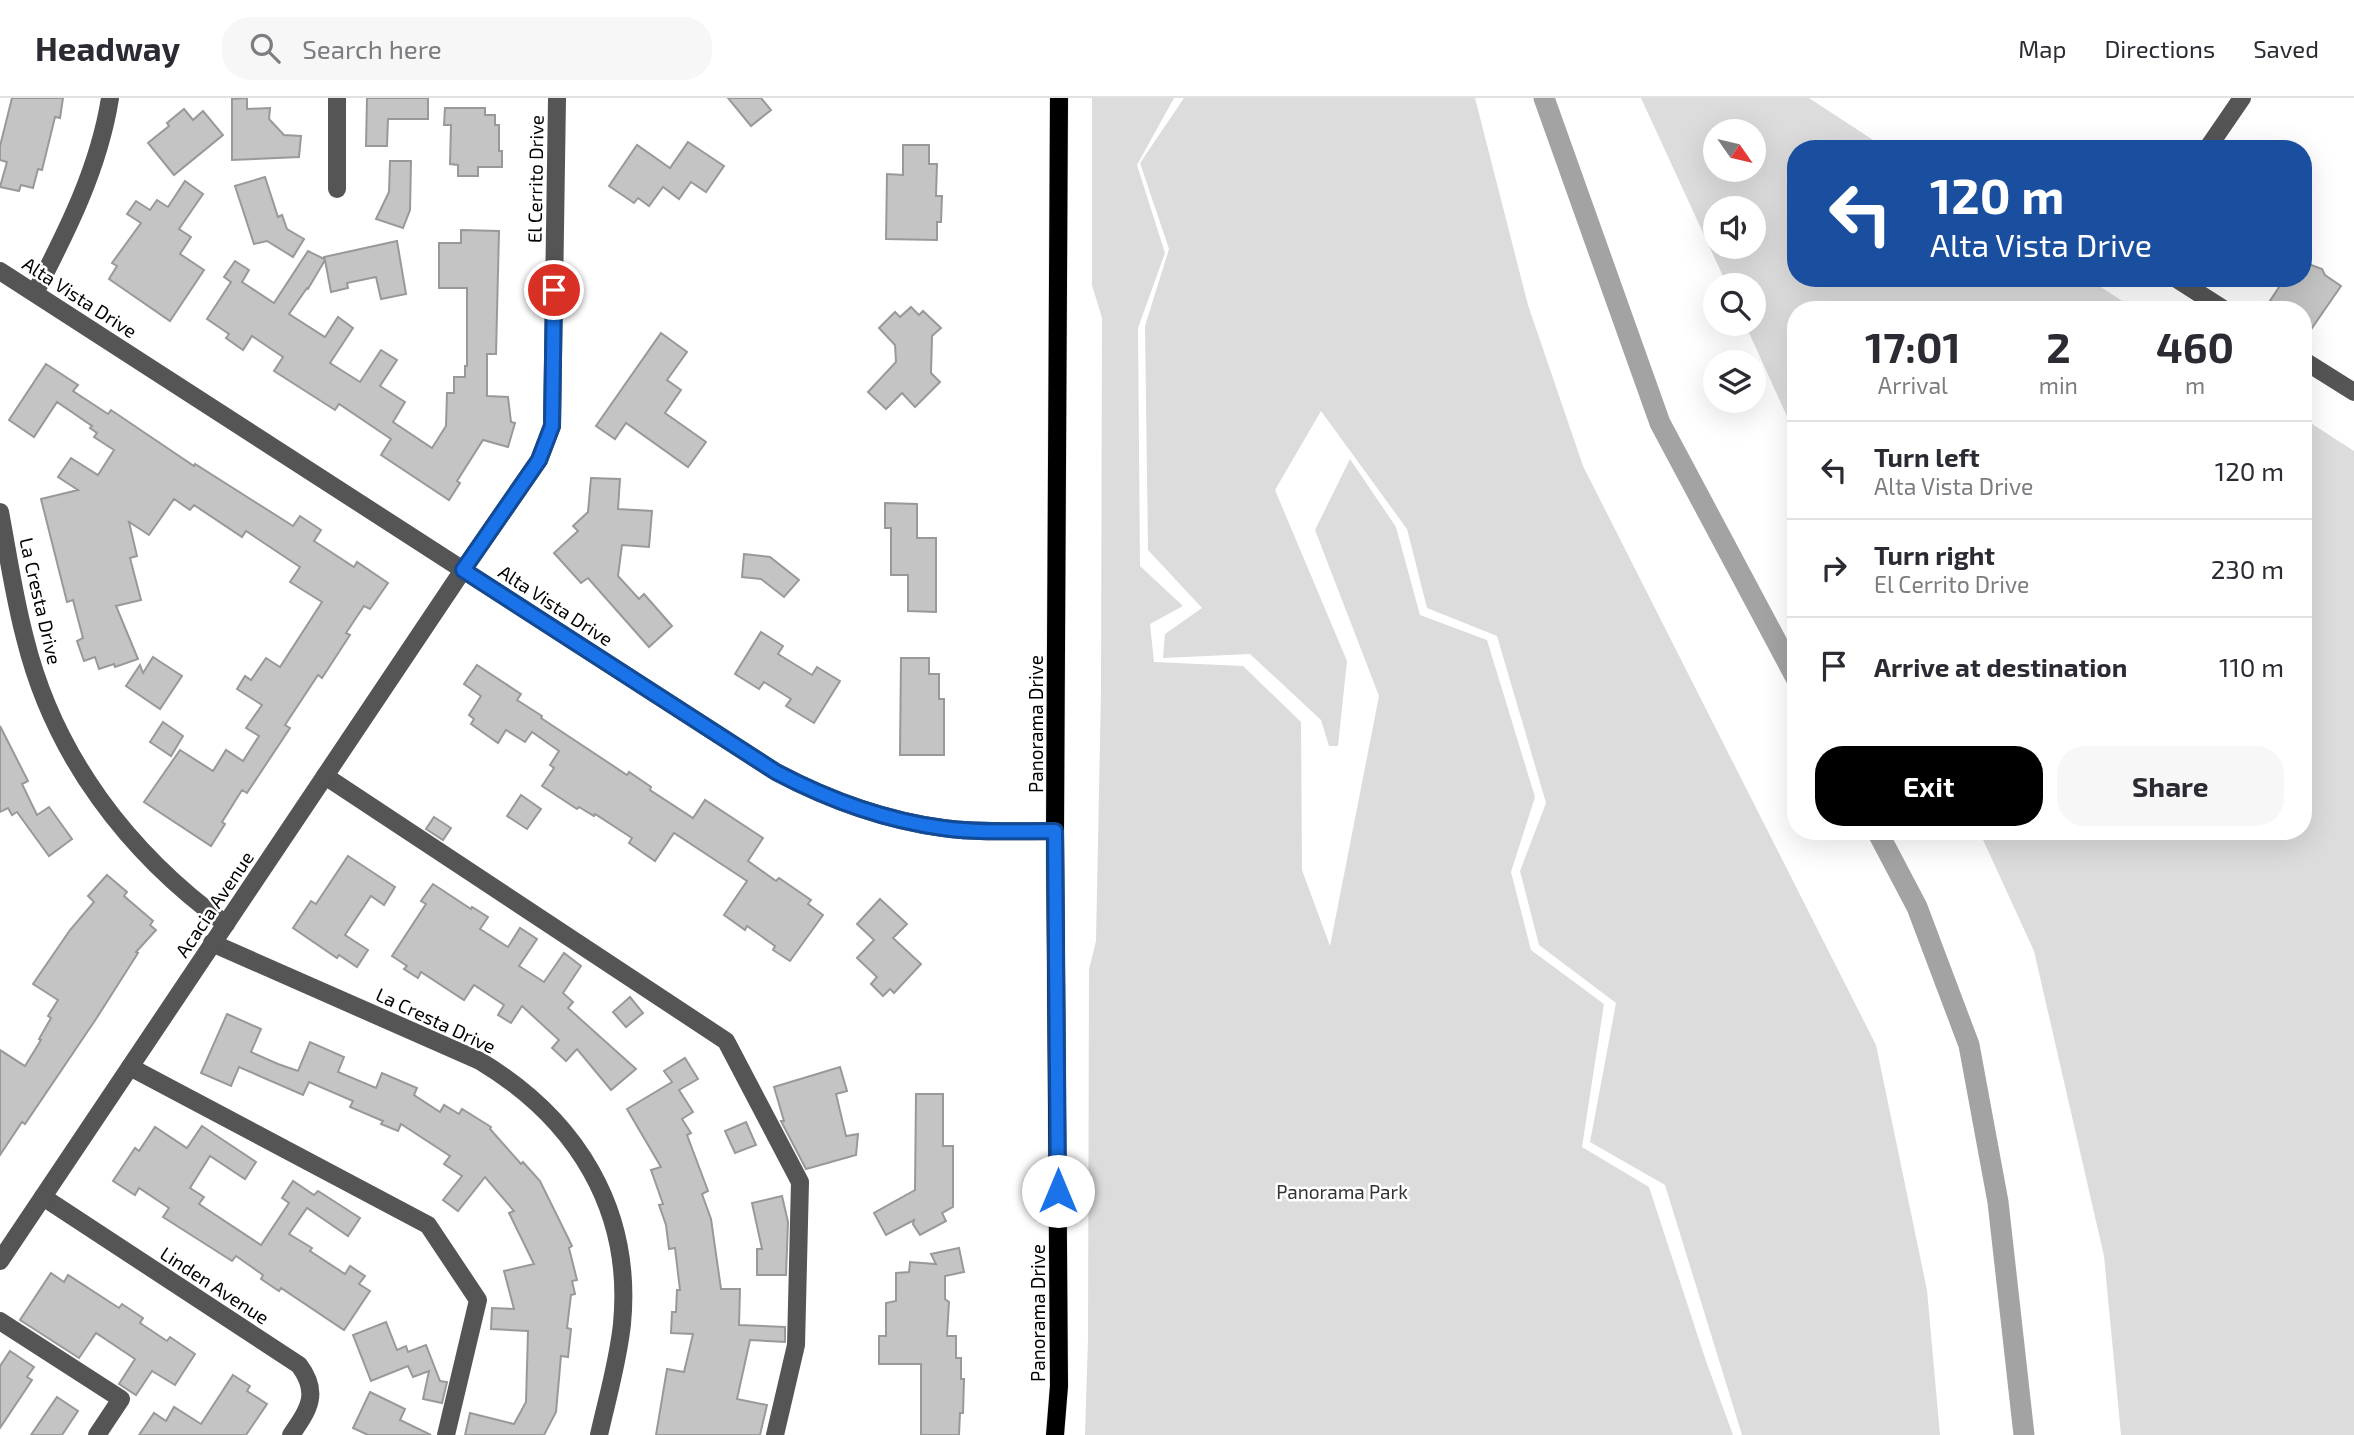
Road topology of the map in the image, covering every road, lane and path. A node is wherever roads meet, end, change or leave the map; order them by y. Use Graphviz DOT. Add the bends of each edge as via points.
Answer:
graph roads {
  1 [pos="110,98"];
  2 [pos="337,98"];
  3 [pos="557,98"];
  4 [pos="1059,98"];
  5 [pos="2242,98"];
  6 [pos="2213,140"];
  7 [pos="337,189"];
  8 [pos="0,271"];
  9 [pos="2189,287"];
  10 [pos="35,293"];
  11 [pos="2211,301"];
  12 [pos="2312,366"];
  13 [pos="2354,392"];
  14 [pos="0,512"];
  15 [pos="463,570"];
  16 [pos="324,776"];
  17 [pos="1055,831"];
  18 [pos="226,924"];
  19 [pos="212,943"];
  20 [pos="130,1067"];
  21 [pos="43,1197"];
  22 [pos="0,1261"];
  23 [pos="0,1321"];
  24 [pos="97,1435"];
  25 [pos="291,1435"];
  26 [pos="446,1435"];
  27 [pos="599,1435"];
  28 [pos="775,1435"];
  29 [pos="1055,1435"];
  1 -- 10 [label="street" via="78,208"];
  2 -- 7 [label="street"];
  3 -- 15 [label="street, El Cerrito Drive" via="552,426 539,460"];
  4 -- 17 [label="main road, Panorama Drive"];
  5 -- 6 [label="street"];
  8 -- 10 [label="street, Alta Vista Drive"];
  9 -- 11 [label="street"];
  10 -- 15 [label="street, Alta Vista Drive"];
  12 -- 13 [label="street"];
  14 -- 18 [label="street, La Cresta Drive" via="25,638 40,687 76,764 136,846"];
  15 -- 16 [label="street, Acacia Avenue"];
  15 -- 17 [label="street, Alta Vista Drive" via="776,772 817,793 898,821 995,832"];
  16 -- 18 [label="street, Acacia Avenue"];
  16 -- 28 [label="street" via="726,1041 800,1182 796,1345"];
  17 -- 29 [label="main road, Panorama Drive" via="1059,1372"];
  18 -- 19 [label="street, Acacia Avenue"];
  19 -- 20 [label="street, Acacia Avenue"];
  19 -- 27 [label="street, La Cresta Drive" via="480,1061 525,1091 560,1125 597,1183 619,1250 622,1324"];
  20 -- 21 [label="street, Acacia Avenue"];
  20 -- 26 [label="street" via="428,1225 478,1300"];
  21 -- 22 [label="street, Acacia Avenue"];
  21 -- 25 [label="street, Linden Avenue" via="299,1364 311,1391 309,1406"];
  23 -- 24 [label="street" via="121,1399"];
}
